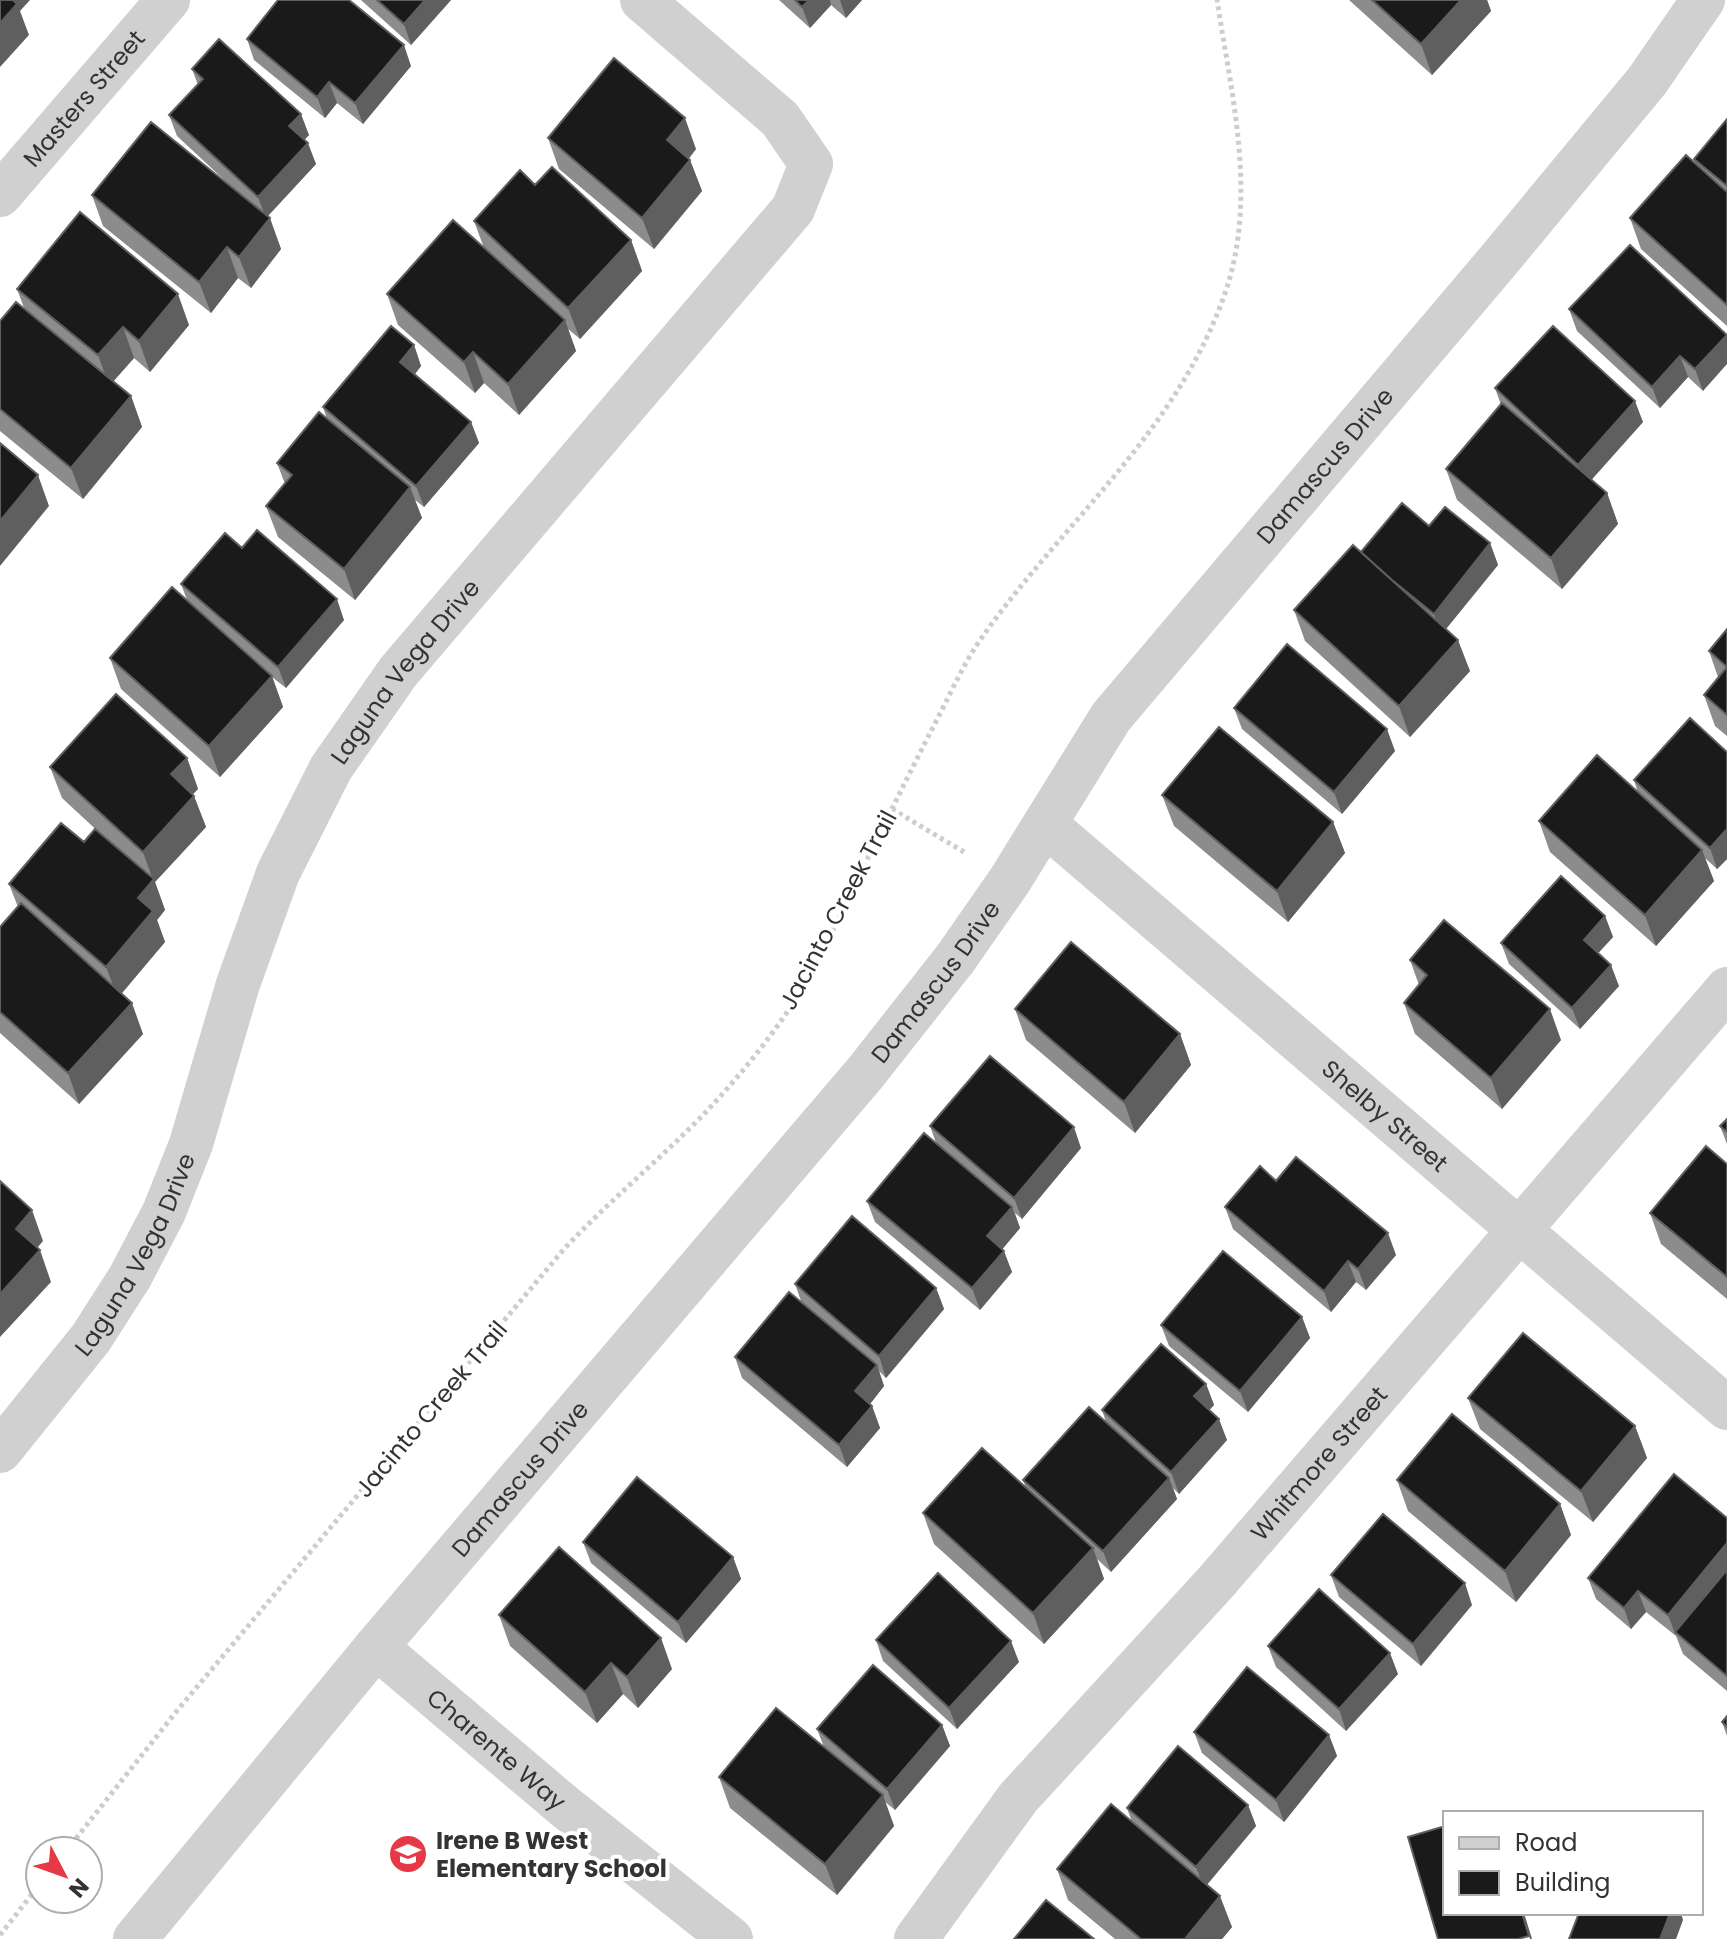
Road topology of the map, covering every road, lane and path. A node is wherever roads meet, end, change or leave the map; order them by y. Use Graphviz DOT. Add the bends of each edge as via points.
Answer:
graph roads {
  1 [pos="168,0"];
  2 [pos="642,0"];
  3 [pos="1217,0"];
  4 [pos="1703,0"];
  5 [pos="0,195"];
  6 [pos="892,809"];
  7 [pos="1045,824"];
  8 [pos="964,852"];
  9 [pos="1727,989"];
  10 [pos="1519,1230"];
  11 [pos="1727,1408"];
  12 [pos="0,1451"];
  13 [pos="376,1647"];
  14 [pos="79,1835"];
  15 [pos="24,1904"];
  16 [pos="0,1935"];
  17 [pos="135,1939"];
  18 [pos="731,1939"];
  19 [pos="916,1939"];
  1 -- 5 [label="street, Masters Street"];
  2 -- 12 [label="street, Laguna Vega Drive" via="780,119 811,164 793,209 398,672 331,768 278,873 164,1212 91,1338"];
  3 -- 6 [label="path, Jacinto Creek Trail" via="1241,153 1242,195 1223,299 1172,401 1123,469 975,648"];
  4 -- 7 [label="street, Damascus Drive" via="1647,81 1111,717"];
  6 -- 8 [label="path"];
  6 -- 14 [label="path, Jacinto Creek Trail" via="811,975 741,1072 564,1249"];
  7 -- 10 [label="street, Shelby Street"];
  7 -- 13 [label="street, Damascus Drive" via="955,959 866,1072"];
  9 -- 10 [label="street, Whitmore Street"];
  10 -- 11 [label="street, Shelby Street"];
  10 -- 19 [label="street, Whitmore Street" via="1217,1581 1018,1798"];
  13 -- 17 [label="street, Damascus Drive"];
  13 -- 18 [label="street, Charente Way"];
  15 -- 16 [label="path"];
}
